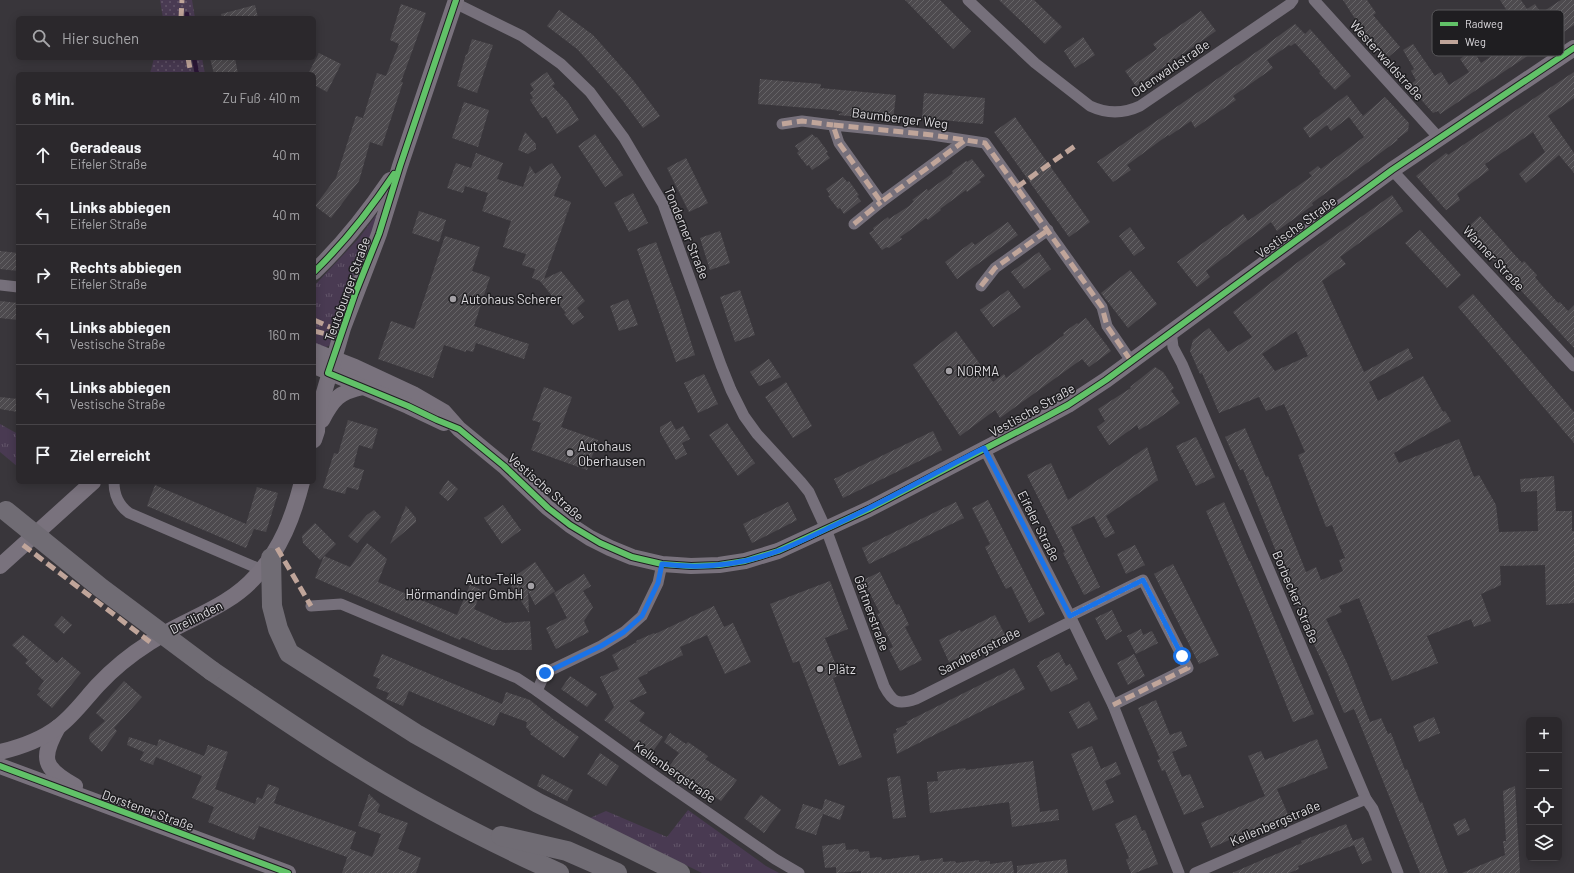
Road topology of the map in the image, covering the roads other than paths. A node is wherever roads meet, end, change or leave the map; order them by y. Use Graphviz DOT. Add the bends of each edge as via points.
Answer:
graph roads {
  1 [pos="968,0"];
  2 [pos="1293,0"];
  3 [pos="1314,0"];
  4 [pos="456,2"];
  5 [pos="1574,48"];
  6 [pos="1564,55"];
  7 [pos="1562,56"];
  8 [pos="782,124"];
  9 [pos="833,125"];
  10 [pos="1439,138"];
  11 [pos="964,141"];
  12 [pos="400,166"];
  13 [pos="1392,170"];
  14 [pos="881,202"];
  15 [pos="854,224"];
  16 [pos="1048,230"];
  17 [pos="316,270"];
  18 [pos="0,285"];
  19 [pos="982,286"];
  20 [pos="16,287"];
  21 [pos="1171,331"];
  22 [pos="316,354"];
  23 [pos="1131,361"];
  24 [pos="325,366"];
  25 [pos="1574,366"];
  26 [pos="363,387"];
  27 [pos="316,428"];
  28 [pos="459,429"];
  29 [pos="316,433"];
  30 [pos="984,448"];
  31 [pos="91,484"];
  32 [pos="114,484"];
  33 [pos="301,484"];
  34 [pos="3,509"];
  35 [pos="826,529"];
  36 [pos="267,564"];
  37 [pos="662,564"];
  38 [pos="0,566"];
  39 [pos="311,606"];
  40 [pos="1071,618"];
  41 [pos="537,691"];
  42 [pos="897,702"];
  43 [pos="1113,705"];
  44 [pos="58,727"];
  45 [pos="0,752"];
  46 [pos="0,766"];
  47 [pos="1366,799"];
  48 [pos="123,812"];
  49 [pos="472,830"];
  50 [pos="288,873"];
  51 [pos="559,873"];
  52 [pos="617,873"];
  53 [pos="680,873"];
  54 [pos="799,873"];
  55 [pos="1180,873"];
  56 [pos="1195,873"];
  57 [pos="1398,873"];
  1 -- 2 [label="street, Odenwaldstraße" via="1035,63 1090,106 1112,113 1140,106"];
  3 -- 10 [label="street, Westerwaldstraße"];
  4 -- 12 [label="street, Teutoburger Straße"];
  4 -- 35 [label="street, Tonderner Straße" via="522,36 561,64 590,92 624,138 663,204 731,390 744,416 809,492"];
  5 -- 6 [label="street, Vestische Straße"];
  7 -- 10 [label="street, Vestische Straße"];
  8 -- 9 [label="street, Baumberger Weg" via="802,121"];
  9 -- 11 [label="street, Baumberger Weg" via="932,135"];
  9 -- 14 [label="street, Baumberger Weg" via="839,143"];
  10 -- 13 [label="street, Vestische Straße"];
  11 -- 14 [label="street, Baumberger Weg"];
  11 -- 16 [label="street, Baumberger Weg" via="985,143"];
  12 -- 17 [label="street, Teutoburger Straße" via="370,210"];
  12 -- 24 [label="street, Teutoburger Straße" via="379,234"];
  13 -- 21 [label="street, Vestische Straße"];
  13 -- 25 [label="street, Wanner Straße"];
  14 -- 15 [label="street, Baumberger Weg"];
  16 -- 19 [label="street" via="995,268"];
  16 -- 23 [label="street, Baumberger Weg" via="1102,307 1107,326"];
  18 -- 20 [label="street"];
  21 -- 23 [label="street, Vestische Straße"];
  21 -- 47 [label="street, Borbecker Straße" via="1173,347"];
  22 -- 24 [label="street"];
  23 -- 30 [label="street, Vestische Straße" via="1068,405"];
  24 -- 26 [label="street, Vestische Straße"];
  24 -- 27 [label="street"];
  24 -- 28 [label="street, Vestische Straße" via="355,367 444,412"];
  26 -- 28 [label="street, Vestische Straße"];
  26 -- 29 [label="street" via="338,396 329,407"];
  28 -- 37 [label="street, Vestische Straße" via="570,525 615,550"];
  30 -- 35 [label="street, Vestische Straße"];
  30 -- 40 [label="street, Eifeler Straße"];
  31 -- 38 [label="street"];
  32 -- 36 [label="street" via="117,500 129,513"];
  33 -- 36 [label="street, Dreilinden" via="284,535"];
  34 -- 49 [label="highway, bridge" via="212,671 286,722 362,770"];
  35 -- 37 [label="street, Vestische Straße" via="778,551 745,561 719,565"];
  35 -- 42 [label="street, Gärtnerstraße" via="884,686 889,696"];
  36 -- 44 [label="street, Dreilinden" via="233,597 218,607 171,629 129,657 109,673"];
  36 -- 53 [label="highway" via="272,606 278,629 289,653 416,734 531,799"];
  37 -- 41 [label="street" via="658,583 642,616 624,632 601,646 545,673"];
  39 -- 41 [label="street" via="341,604 518,678"];
  40 -- 42 [label="street, Sandbergstraße" via="916,699"];
  40 -- 43 [label="street, Eifeler Straße"];
  40 -- 43 [label="street" via="1143,580 1188,668"];
  41 -- 54 [label="street, Kellenbergstraße" via="775,859"];
  43 -- 55 [label="street, Eifeler Straße"];
  44 -- 45 [label="street, Dreilinden" via="24,745"];
  44 -- 48 [label="street, Dreilinden" via="47,748 48,762 52,770"];
  46 -- 48 [label="street, Dorstener Straße"];
  47 -- 56 [label="street, Kellenbergstraße"];
  47 -- 57 [label="street, Borbecker Straße" via="1373,809"];
  48 -- 50 [label="street, Dorstener Straße"];
  49 -- 51 [label="highway"];
  49 -- 52 [label="highway" via="568,851"];
}
